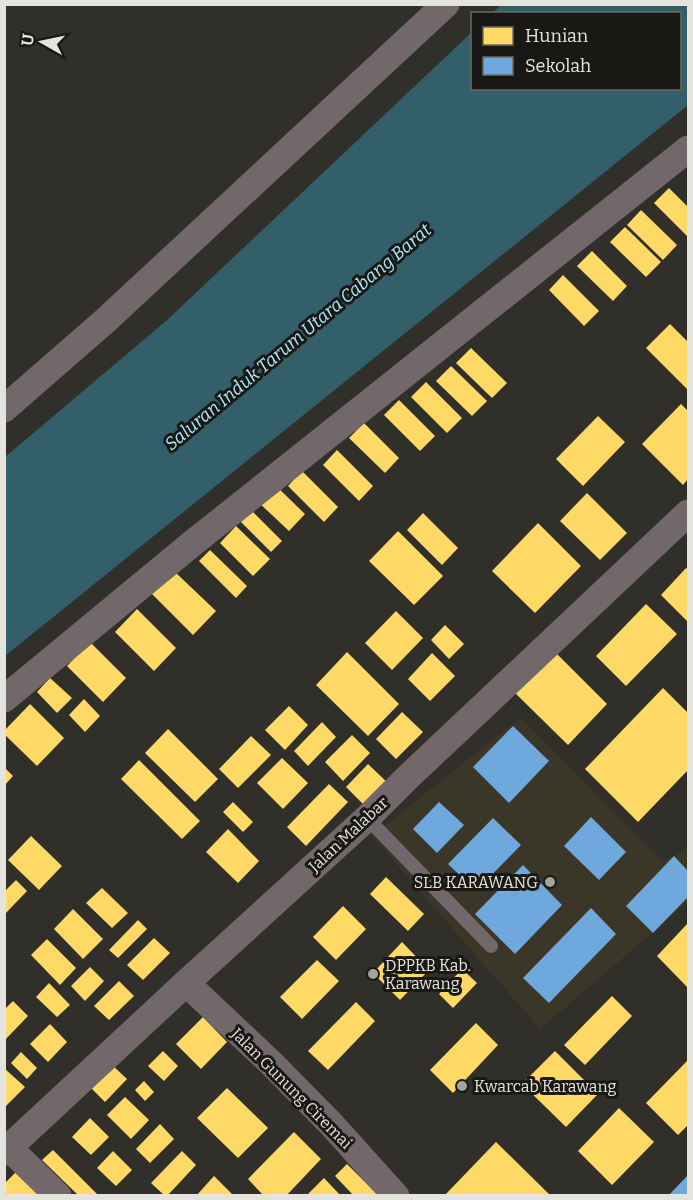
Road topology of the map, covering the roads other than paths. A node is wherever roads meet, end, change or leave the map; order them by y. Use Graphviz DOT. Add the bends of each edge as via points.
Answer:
graph roads {
  1 [pos="446,4"];
  2 [pos="688,148"];
  3 [pos="4,409"];
  4 [pos="688,513"];
  5 [pos="4,699"];
  6 [pos="367,818"];
  7 [pos="491,946"];
  8 [pos="186,982"];
  9 [pos="7,1150"];
  10 [pos="58,1196"];
  11 [pos="396,1196"];
  1 -- 3 [label="street" via="106,320"];
  2 -- 5 [label="street" via="194,542"];
  4 -- 6 [label="street, Jalan Malabar"];
  6 -- 7 [label="lane"];
  6 -- 8 [label="street, Jalan Malabar"];
  8 -- 9 [label="street, Jalan Malabar"];
  8 -- 11 [label="street, Jalan Gunung Ciremai" via="332,1125"];
  9 -- 10 [label="street"];
}
